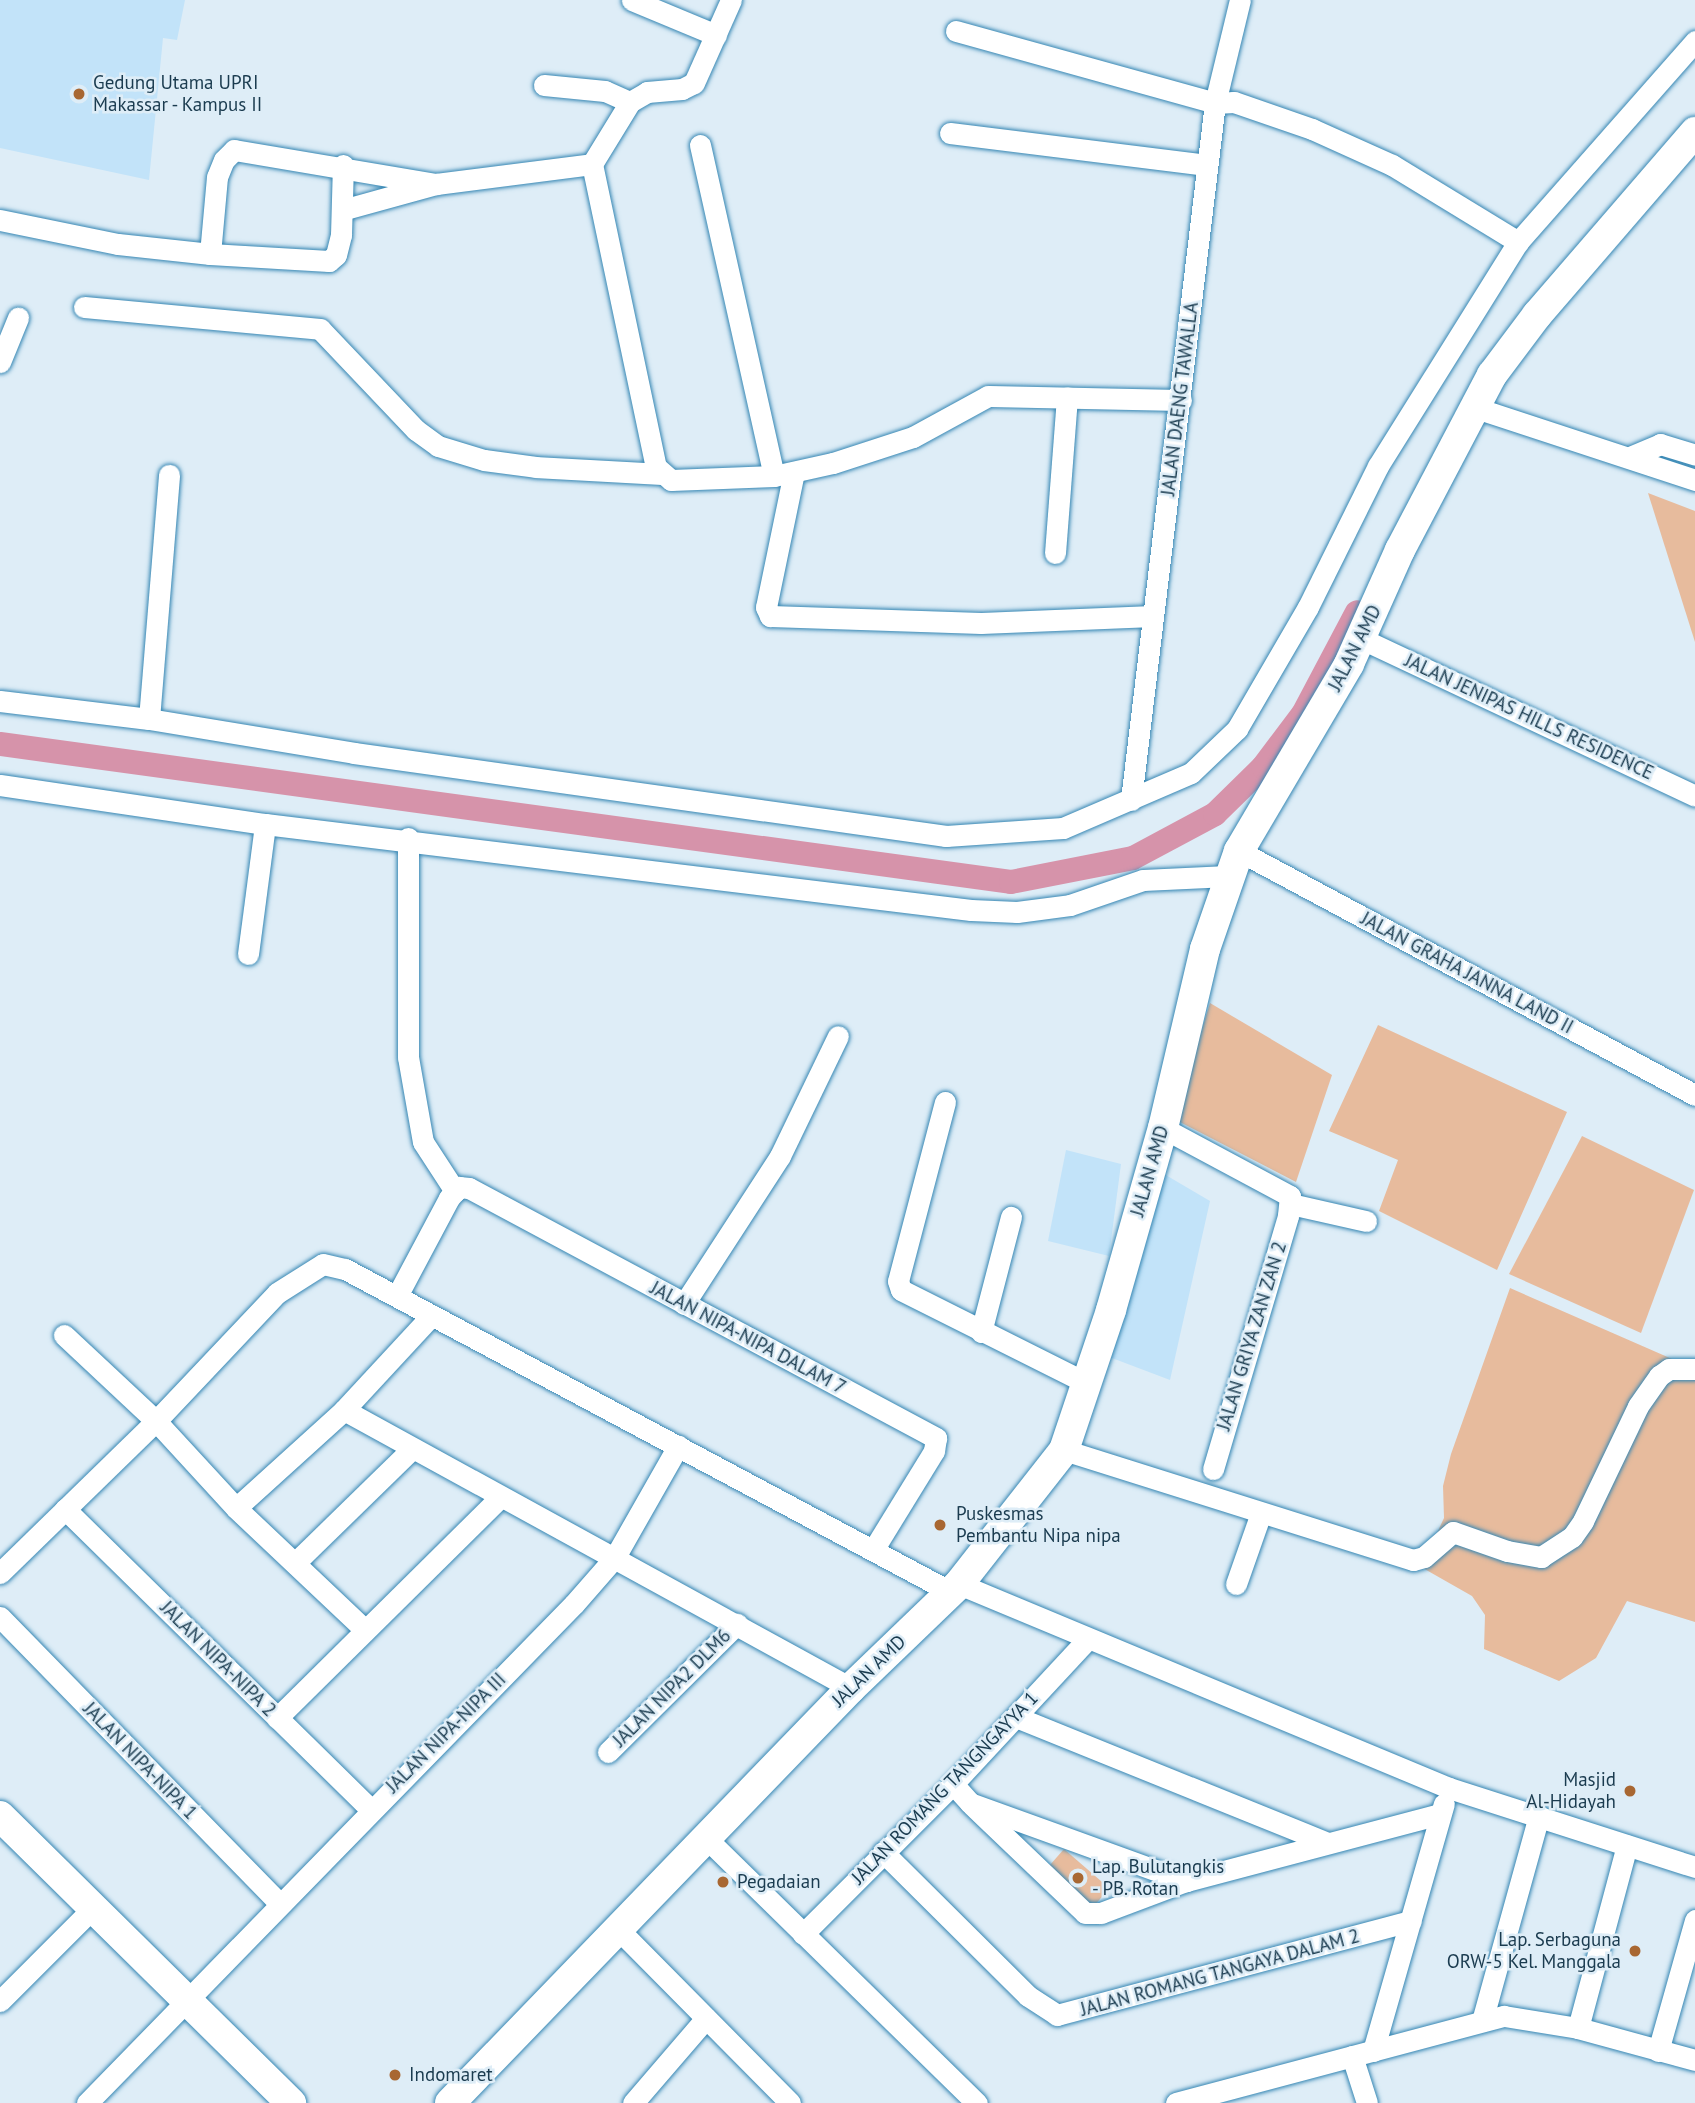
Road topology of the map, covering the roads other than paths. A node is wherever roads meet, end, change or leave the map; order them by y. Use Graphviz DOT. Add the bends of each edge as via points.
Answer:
graph roads {
  1 [pos="632,0"];
  2 [pos="731,0"];
  3 [pos="1240,0"];
  4 [pos="956,31"];
  5 [pos="716,35"];
  6 [pos="1695,41"];
  7 [pos="544,85"];
  8 [pos="630,102"];
  9 [pos="1215,103"];
  10 [pos="950,132"];
  11 [pos="1695,132"];
  12 [pos="700,145"];
  13 [pos="593,164"];
  14 [pos="343,165"];
  15 [pos="1207,166"];
  16 [pos="436,184"];
  17 [pos="342,211"];
  18 [pos="0,220"];
  19 [pos="1518,242"];
  20 [pos="210,254"];
  21 [pos="84,307"];
  22 [pos="18,318"];
  23 [pos="0,362"];
  24 [pos="1068,397"];
  25 [pos="1181,400"];
  26 [pos="1473,407"];
  27 [pos="1695,455"];
  28 [pos="1630,457"];
  29 [pos="661,474"];
  30 [pos="784,474"];
  31 [pos="169,475"];
  32 [pos="1695,480"];
  33 [pos="1055,553"];
  34 [pos="1153,616"];
  35 [pos="1362,639"];
  36 [pos="0,701"];
  37 [pos="149,719"];
  38 [pos="0,785"];
  39 [pos="1695,796"];
  40 [pos="1130,800"];
  41 [pos="265,824"];
  42 [pos="408,838"];
  43 [pos="1233,864"];
  44 [pos="248,954"];
  45 [pos="838,1036"];
  46 [pos="1695,1095"];
  47 [pos="945,1102"];
  48 [pos="1163,1128"];
  49 [pos="452,1195"];
  50 [pos="1291,1204"];
  51 [pos="1011,1217"];
  52 [pos="1366,1221"];
  53 [pos="397,1296"];
  54 [pos="684,1304"];
  55 [pos="432,1315"];
  56 [pos="981,1332"];
  57 [pos="64,1335"];
  58 [pos="1695,1368"];
  59 [pos="1089,1384"];
  60 [pos="344,1410"];
  61 [pos="156,1421"];
  62 [pos="678,1446"];
  63 [pos="412,1449"];
  64 [pos="1064,1450"];
  65 [pos="1213,1469"];
  66 [pos="499,1498"];
  67 [pos="236,1508"];
  68 [pos="65,1509"];
  69 [pos="1261,1513"];
  70 [pos="873,1549"];
  71 [pos="615,1557"];
  72 [pos="295,1563"];
  73 [pos="0,1573"];
  74 [pos="1236,1584"];
  75 [pos="955,1588"];
  76 [pos="0,1618"];
  77 [pos="737,1624"];
  78 [pos="364,1629"];
  79 [pos="1086,1641"];
  80 [pos="851,1688"];
  81 [pos="1016,1717"];
  82 [pos="277,1718"];
  83 [pos="608,1752"];
  84 [pos="953,1784"];
  85 [pos="1449,1788"];
  86 [pos="970,1802"];
  87 [pos="370,1809"];
  88 [pos="1440,1814"];
  89 [pos="0,1816"];
  90 [pos="1539,1816"];
  91 [pos="706,1838"];
  92 [pos="1326,1842"];
  93 [pos="1627,1845"];
  94 [pos="883,1852"];
  95 [pos="1695,1867"];
  96 [pos="1186,1881"];
  97 [pos="280,1904"];
  98 [pos="92,1909"];
  99 [pos="1695,1920"];
  100 [pos="1410,1921"];
  101 [pos="617,1928"];
  102 [pos="803,1934"];
  103 [pos="2,1995"];
  104 [pos="189,2003"];
  105 [pos="706,2018"];
  106 [pos="1482,2021"];
  107 [pos="1578,2028"];
  108 [pos="1373,2051"];
  109 [pos="1658,2051"];
  110 [pos="1352,2056"];
  111 [pos="1695,2060"];
  112 [pos="87,2103"];
  113 [pos="291,2103"];
  114 [pos="450,2103"];
  115 [pos="633,2103"];
  116 [pos="790,2103"];
  117 [pos="977,2103"];
  118 [pos="1176,2103"];
  119 [pos="1367,2103"];
  1 -- 5 [label="street"];
  2 -- 5 [label="street"];
  3 -- 9 [label="street, JALAN DAENG TAWALLA"];
  4 -- 9 [label="street"];
  5 -- 8 [label="street" via="690,88 653,90"];
  6 -- 19 [label="street"];
  7 -- 8 [label="street" via="604,90"];
  8 -- 13 [label="street"];
  9 -- 15 [label="street, JALAN DAENG TAWALLA"];
  9 -- 19 [label="street" via="1234,102 1380,160 1453,199"];
  10 -- 15 [label="street"];
  11 -- 26 [label="street, JALAN AMD" via="1537,315"];
  12 -- 30 [label="street"];
  13 -- 16 [label="street"];
  13 -- 29 [label="street"];
  14 -- 16 [label="street"];
  14 -- 17 [label="street"];
  14 -- 20 [label="street" via="241,150 230,153 218,177"];
  15 -- 25 [label="street, JALAN DAENG TAWALLA"];
  16 -- 17 [label="street"];
  17 -- 20 [label="street" via="338,250 330,261"];
  18 -- 20 [label="street" via="118,244"];
  19 -- 40 [label="street" via="1378,466 1308,607 1237,729 1191,773"];
  21 -- 29 [label="street" via="320,328 416,430 438,446 484,460 536,467"];
  22 -- 23 [label="street"];
  24 -- 25 [label="street"];
  24 -- 30 [label="street" via="988,396 913,437"];
  24 -- 33 [label="street"];
  25 -- 34 [label="street, JALAN DAENG TAWALLA"];
  26 -- 28 [label="street"];
  26 -- 35 [label="street, JALAN AMD" via="1400,550"];
  27 -- 28 [label="street" via="1660,444"];
  28 -- 32 [label="street"];
  29 -- 30 [label="street" via="689,482"];
  30 -- 34 [label="street" via="766,607 770,616 981,623"];
  31 -- 37 [label="street"];
  34 -- 40 [label="street, JALAN DAENG TAWALLA"];
  35 -- 39 [label="street, JALAN JENIPAS HILLS RESIDENCE"];
  35 -- 43 [label="street, JALAN AMD"];
  36 -- 37 [label="street"];
  37 -- 40 [label="street" via="354,753 946,836 1063,828"];
  38 -- 41 [label="street"];
  41 -- 42 [label="street"];
  41 -- 44 [label="street"];
  42 -- 43 [label="street" via="971,910 1017,912 1070,905 1143,880"];
  42 -- 49 [label="street" via="408,1057 423,1142"];
  43 -- 46 [label="street, JALAN GRAHA JANNA LAND II"];
  43 -- 48 [label="street, JALAN AMD" via="1205,949"];
  45 -- 54 [label="street" via="780,1156"];
  47 -- 56 [label="street" via="898,1281 903,1293"];
  48 -- 50 [label="street" via="1279,1187 1290,1196"];
  48 -- 59 [label="street, JALAN AMD"];
  49 -- 53 [label="street"];
  49 -- 54 [label="street, JALAN NIPA-NIPA DALAM 7" via="469,1188"];
  50 -- 52 [label="street"];
  50 -- 65 [label="street, JALAN GRIYA ZAN ZAN 2"];
  51 -- 56 [label="street"];
  53 -- 55 [label="street"];
  53 -- 61 [label="street" via="335,1265 316,1266 277,1293"];
  54 -- 70 [label="street, JALAN NIPA-NIPA DALAM 7" via="936,1438 934,1451"];
  55 -- 60 [label="street"];
  55 -- 62 [label="street"];
  56 -- 59 [label="street"];
  57 -- 61 [label="street"];
  58 -- 69 [label="street" via="1669,1369 1659,1376 1638,1406 1583,1521 1572,1537 1547,1556 1507,1551 1452,1532 1415,1560"];
  59 -- 64 [label="street, JALAN AMD"];
  60 -- 63 [label="street"];
  60 -- 67 [label="street"];
  61 -- 67 [label="street"];
  61 -- 68 [label="street"];
  62 -- 70 [label="street"];
  62 -- 71 [label="street, JALAN NIPA-NIPA III"];
  63 -- 66 [label="street"];
  63 -- 72 [label="street"];
  64 -- 69 [label="street"];
  64 -- 75 [label="street, JALAN AMD"];
  66 -- 71 [label="street"];
  66 -- 78 [label="street"];
  67 -- 72 [label="street"];
  68 -- 73 [label="street"];
  68 -- 82 [label="street, JALAN NIPA-NIPA 2"];
  69 -- 74 [label="street"];
  70 -- 75 [label="street"];
  71 -- 77 [label="street"];
  71 -- 87 [label="street, JALAN NIPA-NIPA III"];
  72 -- 78 [label="street"];
  75 -- 79 [label="street"];
  75 -- 80 [label="street, JALAN AMD"];
  76 -- 97 [label="street, JALAN NIPA-NIPA 1"];
  77 -- 80 [label="street"];
  77 -- 83 [label="street, JALAN NIPA2 DLM6"];
  78 -- 82 [label="street"];
  79 -- 81 [label="street, JALAN ROMANG TANGNGAYYA 1"];
  79 -- 85 [label="street"];
  80 -- 91 [label="street, JALAN AMD"];
  81 -- 84 [label="street, JALAN ROMANG TANGNGAYYA 1"];
  81 -- 92 [label="street"];
  82 -- 87 [label="street, JALAN NIPA-NIPA 2"];
  84 -- 86 [label="street"];
  84 -- 94 [label="street, JALAN ROMANG TANGNGAYYA 1"];
  85 -- 88 [label="street"];
  85 -- 90 [label="street"];
  86 -- 96 [label="street"];
  86 -- 96 [label="street" via="1085,1913 1101,1913"];
  87 -- 97 [label="street, JALAN NIPA-NIPA III"];
  88 -- 92 [label="street"];
  88 -- 100 [label="street"];
  89 -- 98 [label="street"];
  90 -- 93 [label="street"];
  90 -- 106 [label="street"];
  91 -- 101 [label="street, JALAN AMD"];
  91 -- 102 [label="street"];
  92 -- 96 [label="street"];
  93 -- 95 [label="street"];
  93 -- 107 [label="street"];
  94 -- 100 [label="street, JALAN ROMANG TANGAYA DALAM 2" via="1028,1996 1057,2015"];
  94 -- 102 [label="street, JALAN ROMANG TANGNGAYYA 1"];
  97 -- 104 [label="street, JALAN NIPA-NIPA III"];
  98 -- 103 [label="street"];
  98 -- 104 [label="street"];
  99 -- 109 [label="street"];
  100 -- 108 [label="street"];
  101 -- 105 [label="street"];
  101 -- 114 [label="street, JALAN AMD"];
  102 -- 117 [label="street"];
  104 -- 112 [label="street, JALAN NIPA-NIPA III"];
  104 -- 113 [label="street"];
  105 -- 115 [label="street"];
  105 -- 116 [label="street"];
  106 -- 107 [label="street" via="1524,2016"];
  106 -- 108 [label="street"];
  107 -- 109 [label="street"];
  108 -- 110 [label="street"];
  109 -- 111 [label="street"];
  110 -- 118 [label="street"];
  110 -- 119 [label="street"];
}
